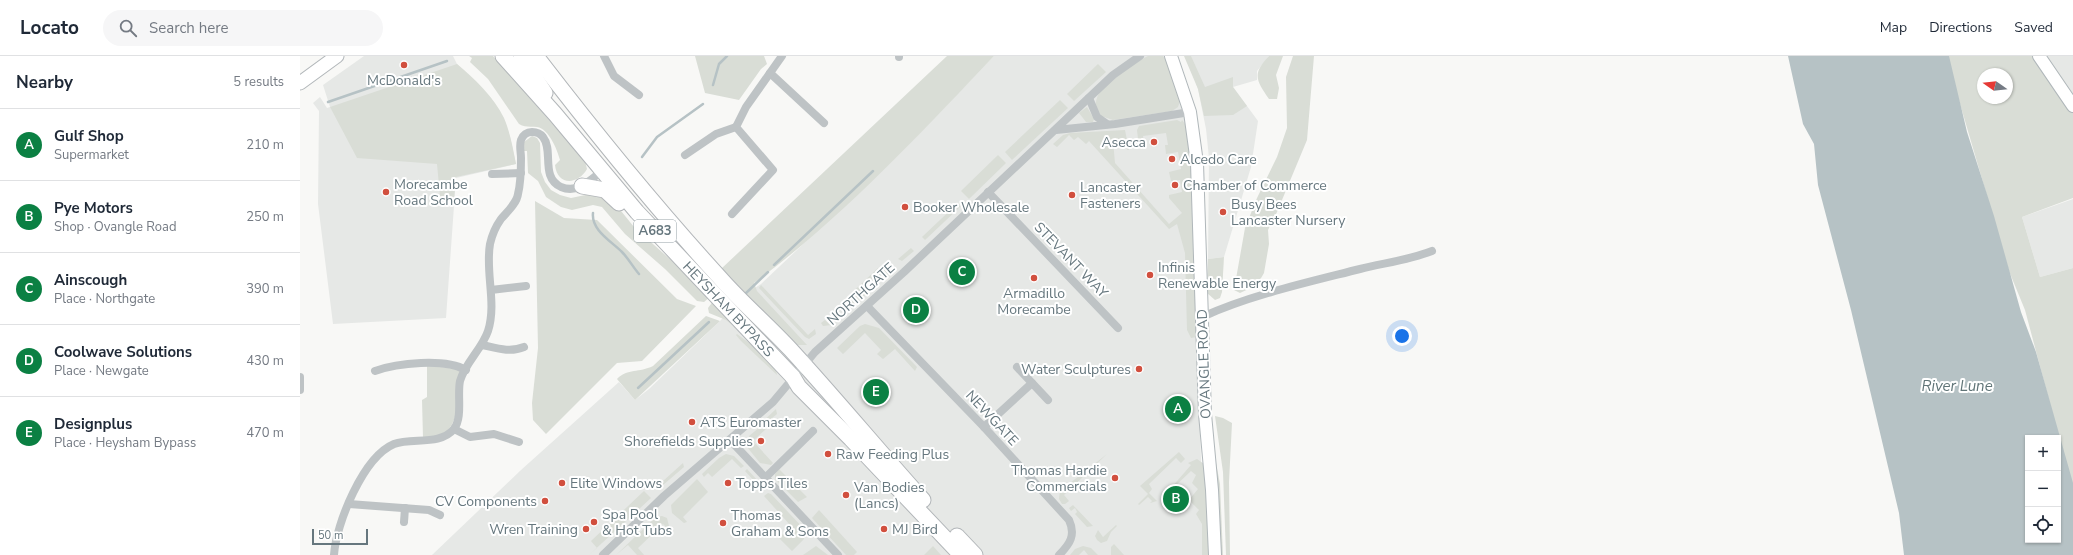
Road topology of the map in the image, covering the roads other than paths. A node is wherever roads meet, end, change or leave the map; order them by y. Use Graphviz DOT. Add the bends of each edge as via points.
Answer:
graph roads {
  1 [pos="503,56"];
  2 [pos="521,56"];
  3 [pos="536,56"];
  4 [pos="604,56"];
  5 [pos="782,56"];
  6 [pos="1140,56"];
  7 [pos="1171,56"];
  8 [pos="334,57"];
  9 [pos="2042,57"];
  10 [pos="770,74"];
  11 [pos="300,83"];
  12 [pos="557,84"];
  13 [pos="639,95"];
  14 [pos="1089,98"];
  15 [pos="2073,106"];
  16 [pos="1190,112"];
  17 [pos="555,114"];
  18 [pos="824,123"];
  19 [pos="1107,124"];
  20 [pos="736,127"];
  21 [pos="1056,130"];
  22 [pos="686,155"];
  23 [pos="624,168"];
  24 [pos="602,171"];
  25 [pos="521,173"];
  26 [pos="492,174"];
  27 [pos="582,186"];
  28 [pos="988,192"];
  29 [pos="732,214"];
  30 [pos="664,241"];
  31 [pos="1432,251"];
  32 [pos="716,284"];
  33 [pos="526,286"];
  34 [pos="490,290"];
  35 [pos="729,295"];
  36 [pos="867,306"];
  37 [pos="1202,317"];
  38 [pos="1118,328"];
  39 [pos="482,345"];
  40 [pos="524,347"];
  41 [pos="804,364"];
  42 [pos="1017,367"];
  43 [pos="466,370"];
  44 [pos="375,371"];
  45 [pos="300,377"];
  46 [pos="793,378"];
  47 [pos="1032,383"];
  48 [pos="300,390"];
  49 [pos="1048,400"];
  50 [pos="984,427"];
  51 [pos="454,429"];
  52 [pos="813,431"];
  53 [pos="851,438"];
  54 [pos="730,440"];
  55 [pos="519,442"];
  56 [pos="765,478"];
  57 [pos="349,504"];
  58 [pos="406,508"];
  59 [pos="440,515"];
  60 [pos="404,522"];
  61 [pos="334,555"];
  62 [pos="603,555"];
  63 [pos="838,555"];
  64 [pos="961,555"];
  65 [pos="975,555"];
  66 [pos="1059,555"];
  67 [pos="1215,555"];
  1 -- 17 [label="highway, HEYSHAM BYPASS / A683"];
  2 -- 17 [label="highway" via="543,88"];
  3 -- 12 [label="highway, HEYSHAM BYPASS / A683"];
  4 -- 13 [label="street" via="614,76"];
  5 -- 10 [label="street"];
  6 -- 14 [label="street, NORTHGATE" via="1117,72"];
  7 -- 16 [label="main road, OVANGLE ROAD"];
  8 -- 11 [label="main road"];
  9 -- 15 [label="main road"];
  10 -- 18 [label="street"];
  10 -- 20 [label="street" via="746,107"];
  12 -- 23 [label="highway, HEYSHAM BYPASS / A683"];
  12 -- 24 [label="highway" via="569,109 604,158"];
  14 -- 19 [label="street" via="1097,117"];
  14 -- 21 [label="street, NORTHGATE"];
  16 -- 19 [label="street"];
  16 -- 37 [label="main road, OVANGLE ROAD" via="1198,170"];
  17 -- 24 [label="highway, HEYSHAM BYPASS / A683"];
  19 -- 21 [label="street"];
  20 -- 22 [label="street" via="716,134"];
  20 -- 29 [label="street" via="773,170"];
  21 -- 28 [label="street, NORTHGATE"];
  23 -- 24 [label="highway" via="612,166"];
  23 -- 32 [label="highway, HEYSHAM BYPASS / A683"];
  24 -- 27 [label="street"];
  24 -- 30 [label="highway, HEYSHAM BYPASS / A683"];
  25 -- 26 [label="street"];
  25 -- 27 [label="street" via="520,141 525,134 535,132 545,139 549,172 554,182 568,189"];
  25 -- 34 [label="street" via="518,196 500,220 490,245"];
  27 -- 30 [label="highway" via="611,193 646,229"];
  28 -- 36 [label="street, NORTHGATE"];
  28 -- 38 [label="street, STEVANT WAY"];
  30 -- 32 [label="highway, HEYSHAM BYPASS / A683"];
  31 -- 37 [label="street" via="1246,299"];
  32 -- 35 [label="highway, HEYSHAM BYPASS / A683"];
  33 -- 34 [label="street"];
  34 -- 39 [label="street" via="491,317"];
  35 -- 41 [label="highway, HEYSHAM BYPASS / A683"];
  35 -- 46 [label="highway, A683" via="792,365"];
  36 -- 41 [label="street, NORTHGATE"];
  36 -- 50 [label="street, NEWGATE"];
  37 -- 67 [label="main road, OVANGLE ROAD" via="1205,414"];
  39 -- 40 [label="street" via="503,350 519,350"];
  39 -- 43 [label="street"];
  41 -- 46 [label="street, NORTHGATE"];
  41 -- 53 [label="highway, A683" via="802,371 805,379 837,414"];
  41 -- 65 [label="highway, HEYSHAM BYPASS / A683" via="861,427 879,452"];
  42 -- 47 [label="street"];
  43 -- 44 [label="street" via="452,364 422,363"];
  43 -- 51 [label="street" via="460,381"];
  45 -- 48 [label="street"];
  46 -- 53 [label="highway, A683"];
  46 -- 54 [label="street, NORTHGATE" via="773,402"];
  47 -- 49 [label="street"];
  47 -- 50 [label="street"];
  50 -- 66 [label="street, NEWGATE" via="1069,520 1072,529 1071,540"];
  51 -- 55 [label="street" via="470,437 494,434"];
  51 -- 57 [label="street" via="444,436 433,439 394,444 374,457 360,477"];
  52 -- 56 [label="street"];
  53 -- 64 [label="highway, A683"];
  54 -- 56 [label="street"];
  54 -- 62 [label="street, NORTHGATE" via="664,496"];
  56 -- 63 [label="street"];
  57 -- 58 [label="street"];
  57 -- 61 [label="street" via="335,543"];
  58 -- 59 [label="street" via="429,510"];
  58 -- 60 [label="street"];
}
